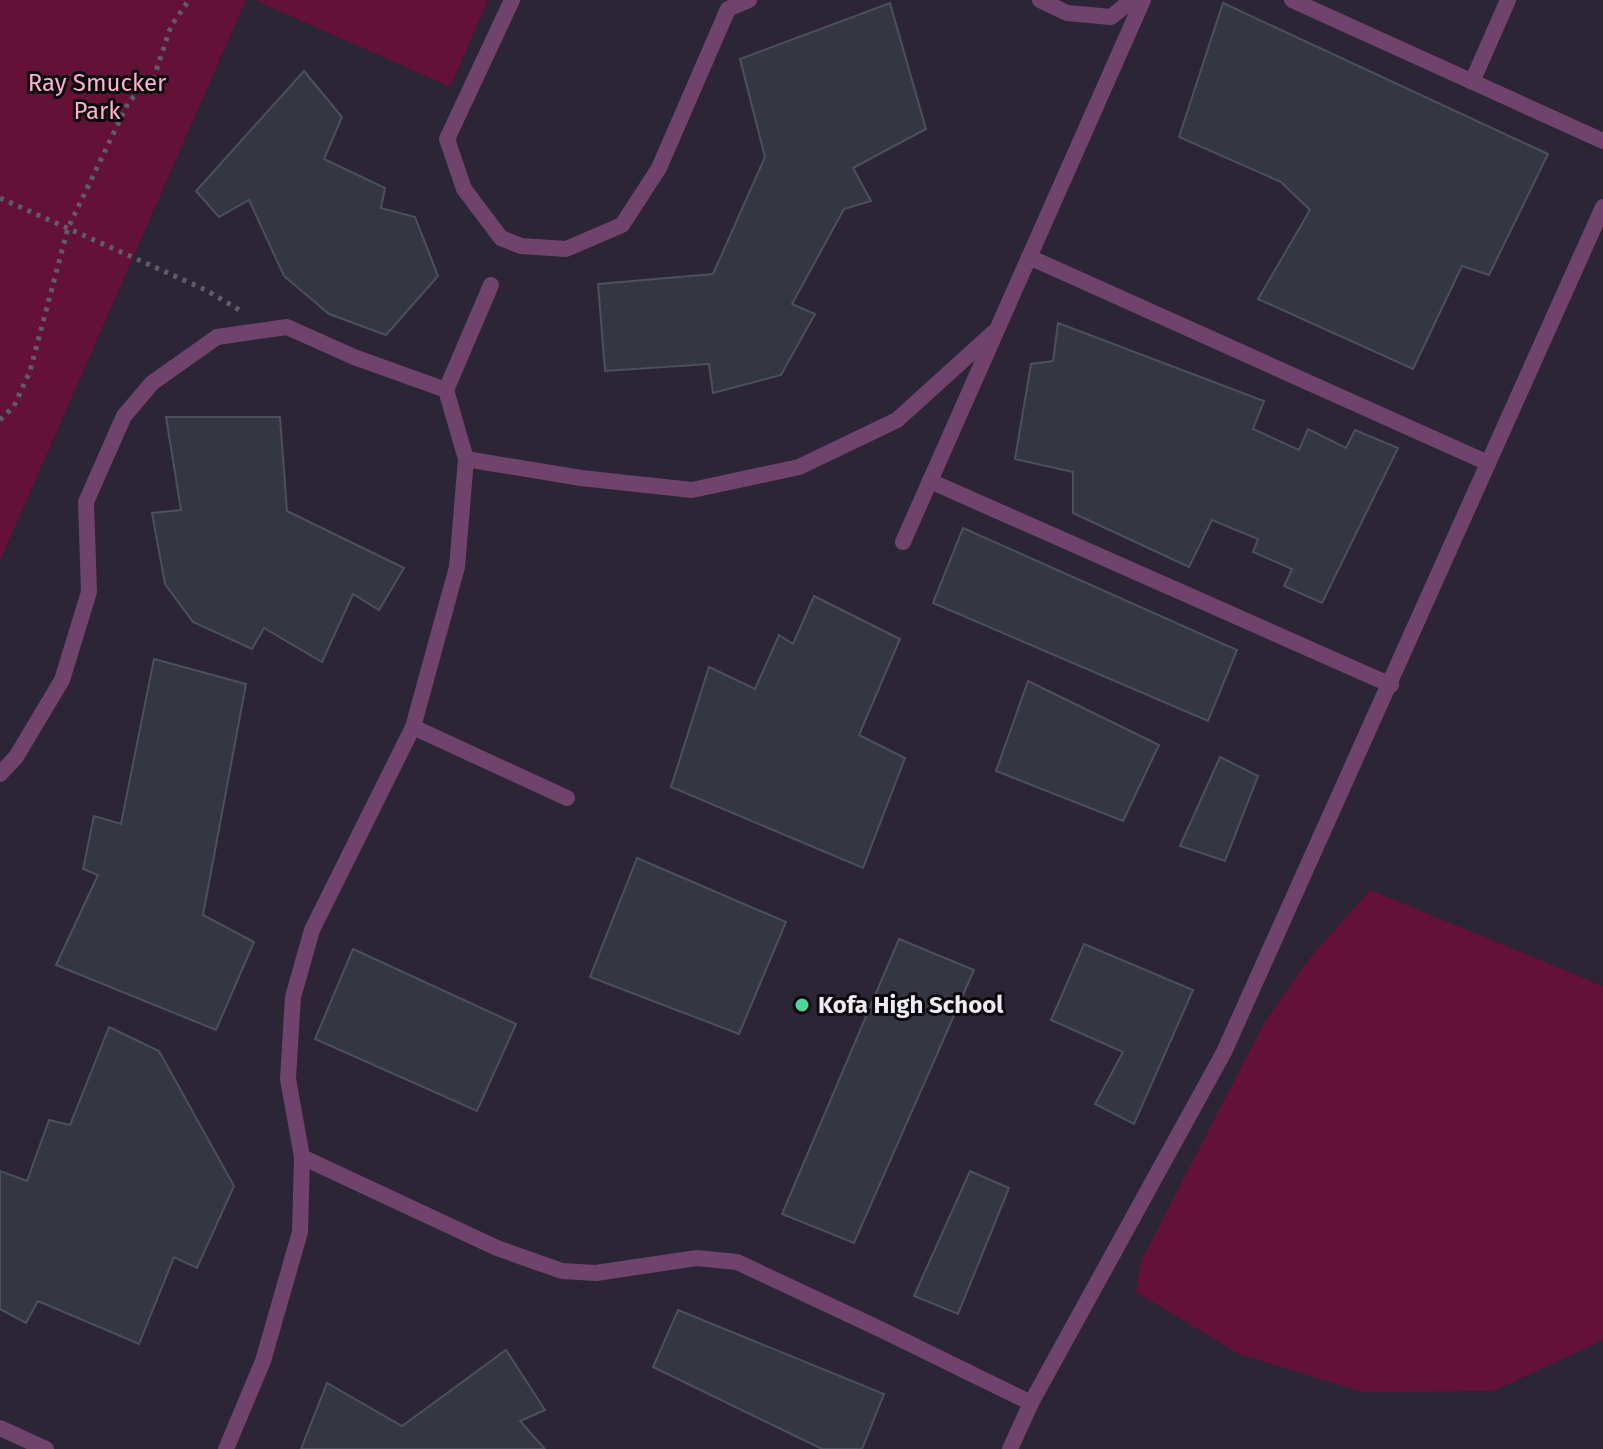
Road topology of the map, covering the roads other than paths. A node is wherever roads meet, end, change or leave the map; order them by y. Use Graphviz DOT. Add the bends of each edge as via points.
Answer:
graph roads {
  1 [pos="512,0"];
  2 [pos="749,0"];
  3 [pos="1040,0"];
  4 [pos="1132,0"];
  5 [pos="1143,0"];
  6 [pos="1508,0"];
  7 [pos="1300,2"];
  8 [pos="1472,82"];
  9 [pos="1603,141"];
  10 [pos="1603,207"];
  11 [pos="1029,257"];
  12 [pos="491,285"];
  13 [pos="997,329"];
  14 [pos="446,390"];
  15 [pos="466,459"];
  16 [pos="1488,463"];
  17 [pos="930,481"];
  18 [pos="903,542"];
  19 [pos="1391,685"];
  20 [pos="413,727"];
  21 [pos="0,774"];
  22 [pos="567,798"];
  23 [pos="302,1157"];
  24 [pos="1031,1403"];
  25 [pos="0,1428"];
  26 [pos="46,1449"];
  27 [pos="226,1449"];
  28 [pos="1010,1449"];
  1 -- 2 [label="lane" via="447,139 464,189 501,238 521,246 566,249 622,225 659,168 728,9"];
  3 -- 4 [label="lane" via="1067,13 1111,17"];
  5 -- 11 [label="lane"];
  6 -- 8 [label="lane"];
  7 -- 8 [label="lane"];
  8 -- 9 [label="lane"];
  10 -- 16 [label="lane"];
  11 -- 13 [label="lane"];
  11 -- 16 [label="lane"];
  12 -- 14 [label="lane"];
  13 -- 15 [label="lane" via="897,420 799,467 692,490"];
  13 -- 17 [label="lane"];
  14 -- 15 [label="lane"];
  14 -- 21 [label="lane" via="287,327 217,337 152,383 124,416 86,502 89,592 62,680"];
  15 -- 20 [label="lane" via="457,567"];
  16 -- 19 [label="lane"];
  17 -- 18 [label="lane"];
  17 -- 19 [label="lane"];
  19 -- 24 [label="lane" via="1224,1052"];
  20 -- 22 [label="lane"];
  20 -- 23 [label="lane" via="312,930 293,997 288,1079"];
  23 -- 24 [label="lane" via="497,1248 562,1271 596,1273 697,1258 737,1262"];
  23 -- 27 [label="lane" via="300,1232 263,1361"];
  24 -- 28 [label="lane"];
  25 -- 26 [label="lane"];
}
